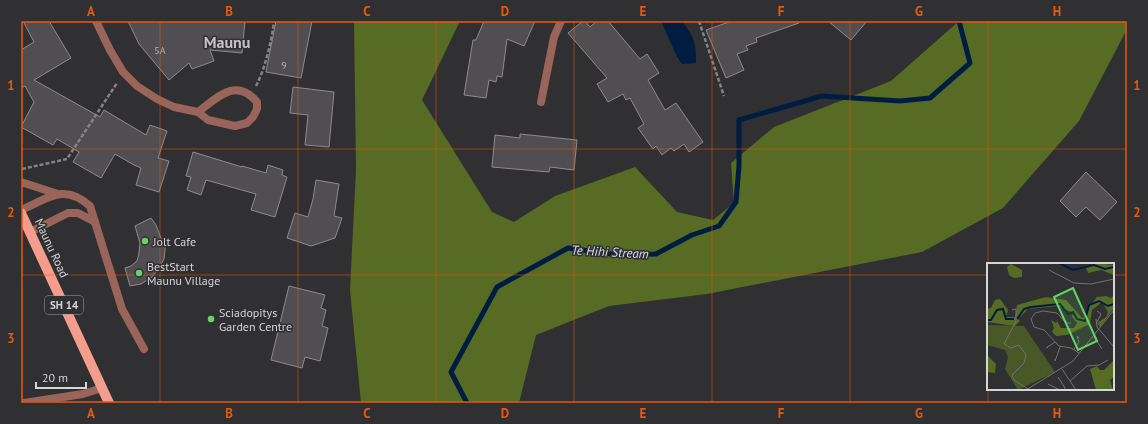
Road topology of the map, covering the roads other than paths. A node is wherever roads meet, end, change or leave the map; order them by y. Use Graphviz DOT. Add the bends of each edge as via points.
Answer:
graph roads {
  1 [pos="96,21"];
  2 [pos="561,21"];
  3 [pos="541,102"];
  4 [pos="198,112"];
  5 [pos="21,182"];
  6 [pos="58,194"];
  7 [pos="21,211"];
  8 [pos="95,222"];
  9 [pos="30,232"];
  10 [pos="144,348"];
  11 [pos="102,388"];
  12 [pos="24,403"];
  13 [pos="109,403"];
  1 -- 4 [label="street" via="123,72 138,86 174,107"];
  2 -- 3 [label="street" via="554,37"];
  4 -- 4 [label="street" via="228,91 237,89 252,96 257,102 253,117 246,123 235,126 208,120"];
  5 -- 6 [label="street"];
  6 -- 7 [label="street"];
  6 -- 8 [label="street" via="81,198 90,206"];
  7 -- 9 [label="main road, Maunu Road / SH 14"];
  8 -- 9 [label="street" via="78,213 68,213"];
  8 -- 10 [label="street" via="122,309"];
  9 -- 11 [label="main road, Maunu Road / SH 14"];
  11 -- 12 [label="street" via="83,394"];
  11 -- 13 [label="main road, Maunu Road / SH 14"];
}
